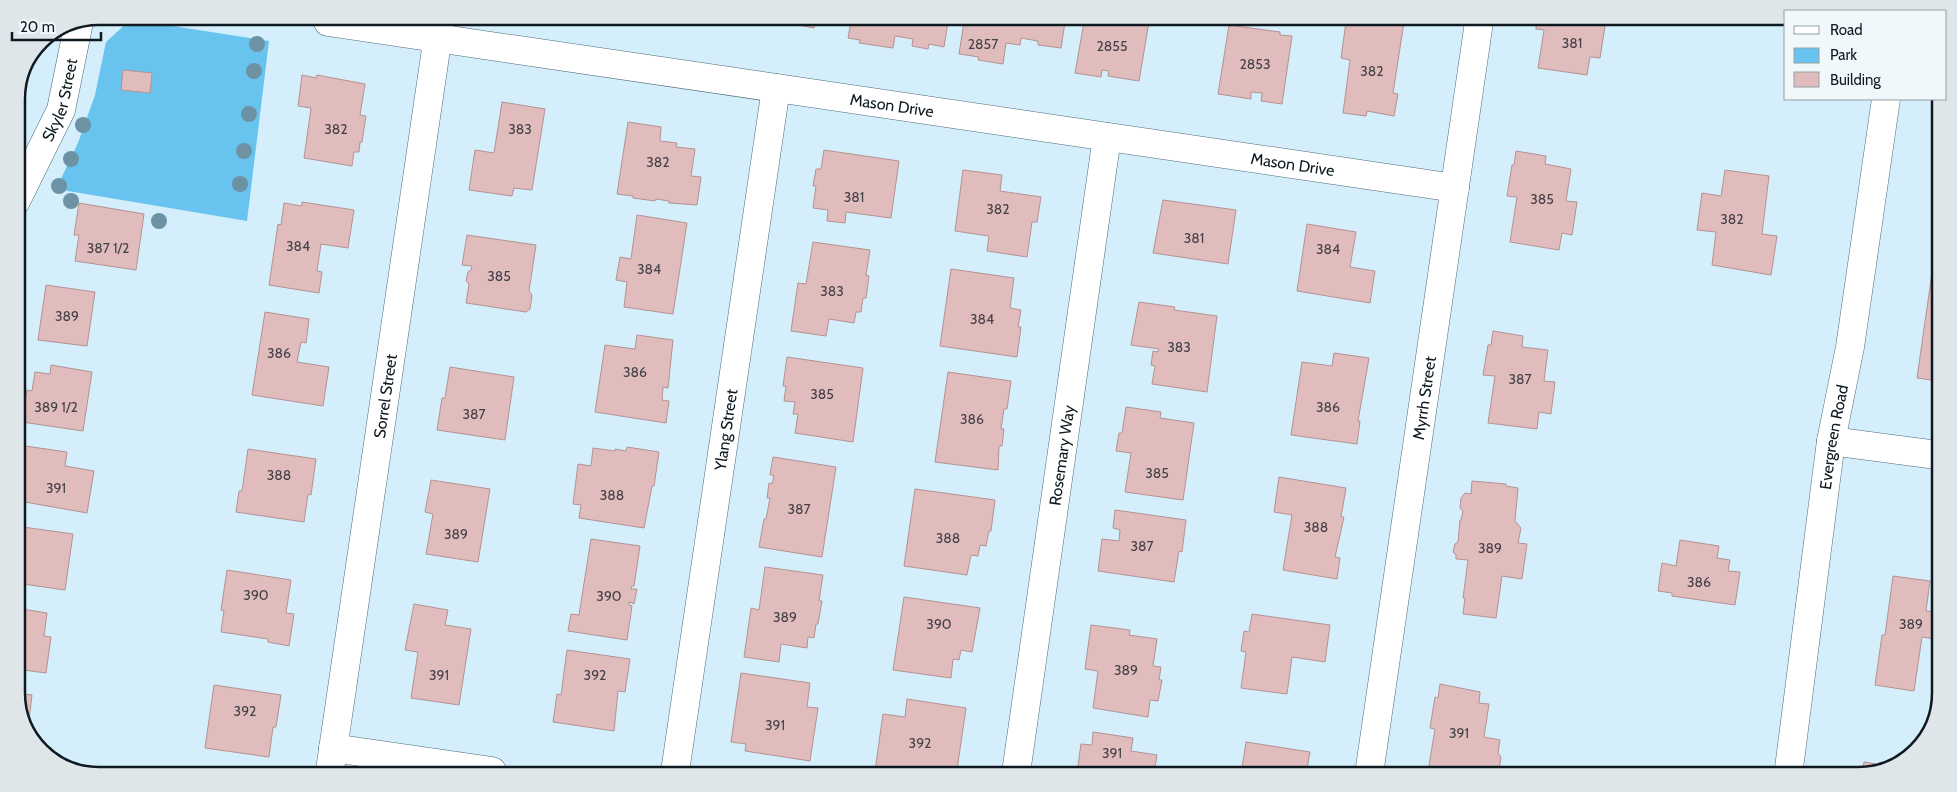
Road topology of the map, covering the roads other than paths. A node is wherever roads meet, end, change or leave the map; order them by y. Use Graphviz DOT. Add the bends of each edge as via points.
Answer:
graph roads {
  1 [pos="370,25"];
  2 [pos="1479,25"];
  3 [pos="78,29"];
  4 [pos="439,30"];
  5 [pos="776,88"];
  6 [pos="1886,100"];
  7 [pos="1107,137"];
  8 [pos="25,183"];
  9 [pos="1455,188"];
  10 [pos="1832,441"];
  11 [pos="1932,454"];
  12 [pos="332,759"];
  13 [pos="439,767"];
  14 [pos="676,767"];
  15 [pos="1017,767"];
  16 [pos="1370,767"];
  17 [pos="1789,767"];
  1 -- 4 [label="street, Mason Drive"];
  2 -- 9 [label="street, Myrrh Street"];
  3 -- 8 [label="street, Skyler Street" via="61,110"];
  4 -- 5 [label="street, Mason Drive"];
  4 -- 12 [label="street, Sorrel Street"];
  5 -- 7 [label="street, Mason Drive"];
  5 -- 14 [label="street, Ylang Street"];
  6 -- 10 [label="street, Evergreen Road" via="1850,347"];
  7 -- 9 [label="street, Mason Drive"];
  7 -- 15 [label="street, Rosemary Way"];
  9 -- 16 [label="street, Myrrh Street"];
  10 -- 11 [label="street"];
  10 -- 17 [label="street, Evergreen Road"];
  12 -- 13 [label="street"];
}
